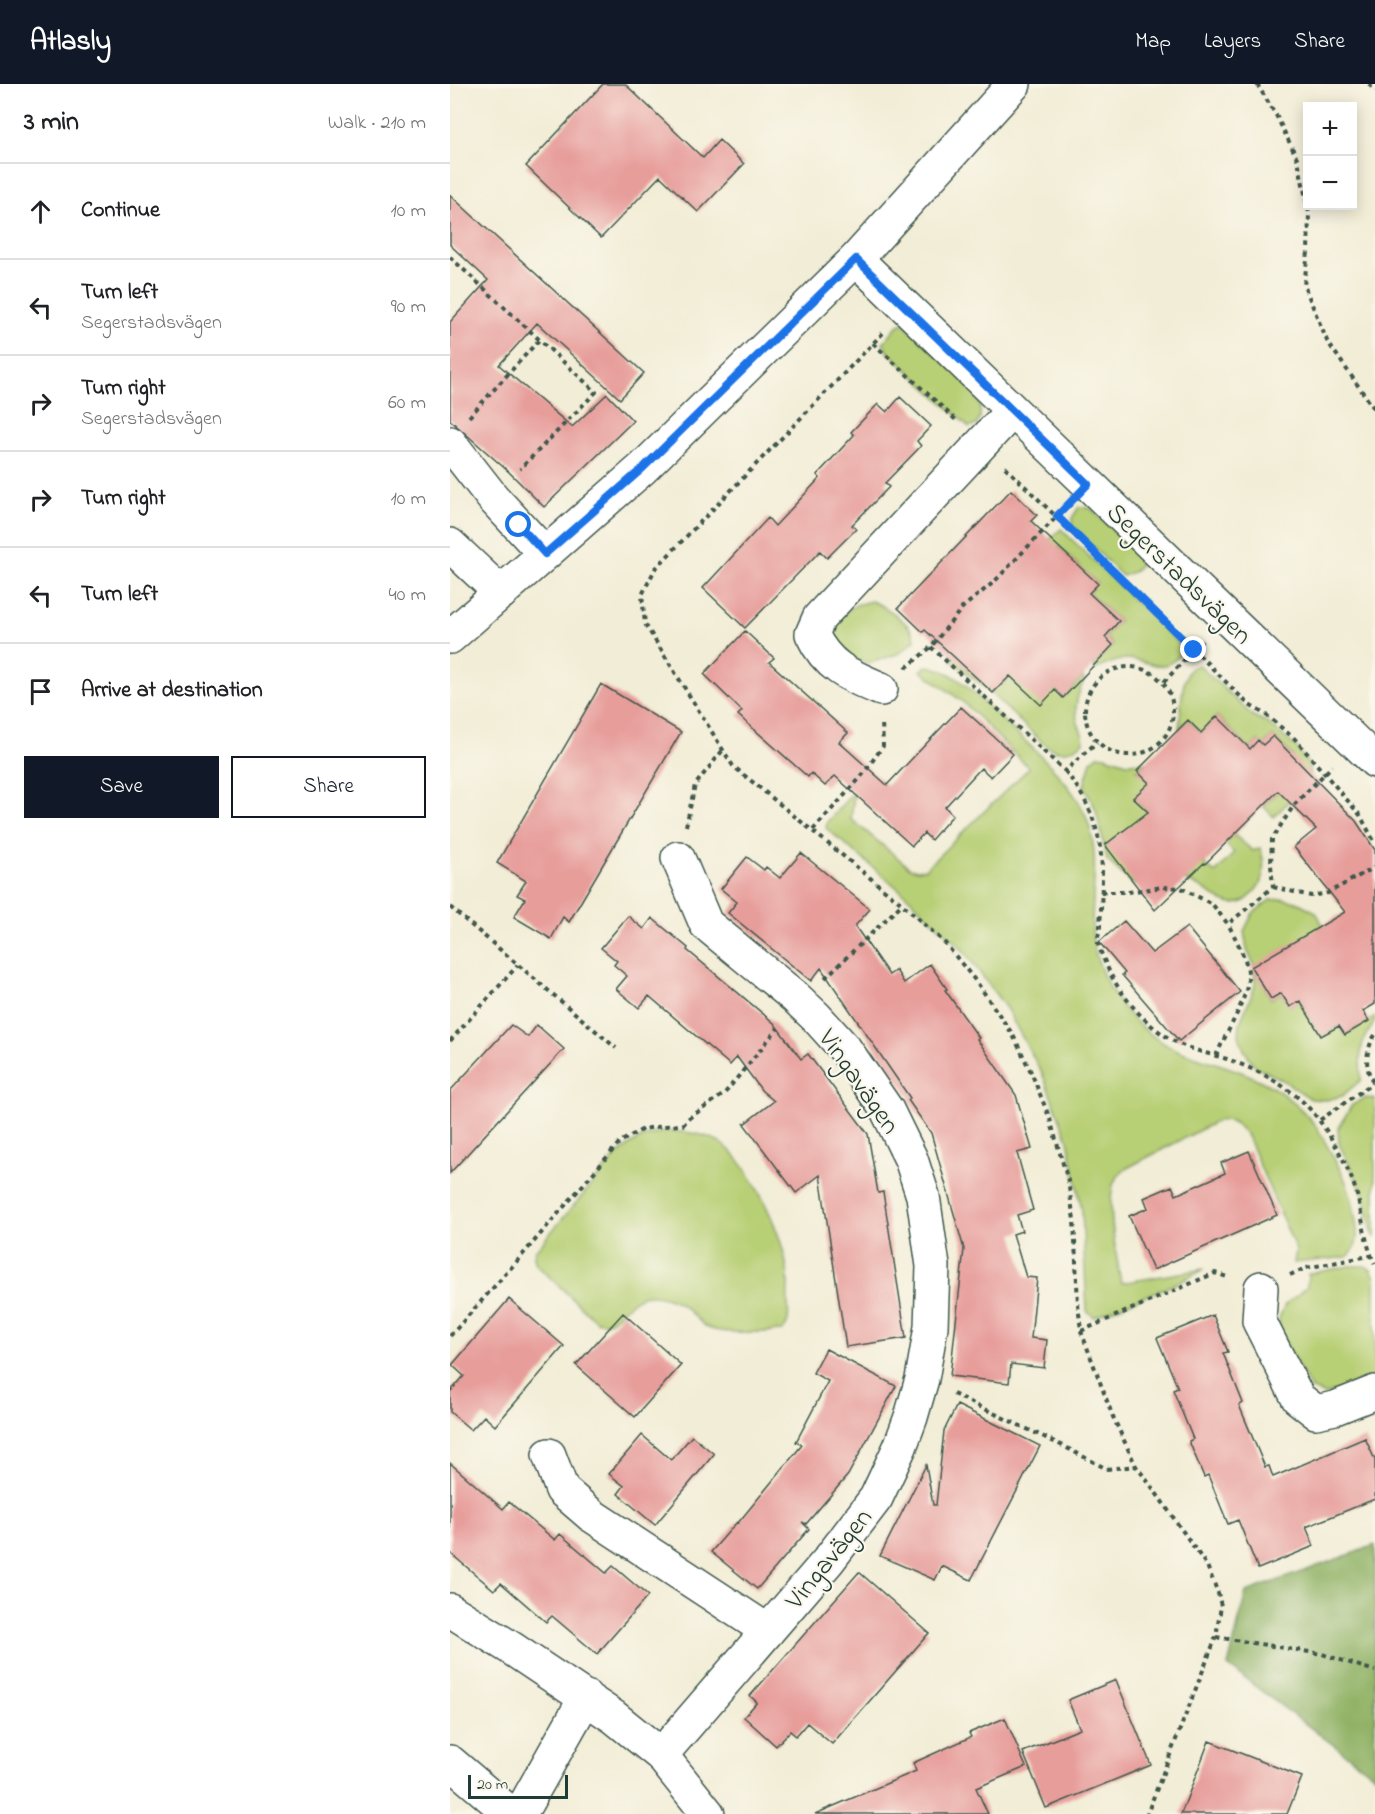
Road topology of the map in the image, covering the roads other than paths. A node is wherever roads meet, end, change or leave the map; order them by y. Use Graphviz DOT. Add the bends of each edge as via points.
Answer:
graph roads {
  1 [pos="1014,84"];
  2 [pos="856,259"];
  3 [pos="1012,411"];
  4 [pos="458,431"];
  5 [pos="450,545"];
  6 [pos="545,554"];
  7 [pos="501,593"];
  8 [pos="450,637"];
  9 [pos="881,689"];
  10 [pos="1365,752"];
  11 [pos="678,858"];
  12 [pos="1261,1288"];
  13 [pos="1375,1392"];
  14 [pos="549,1455"];
  15 [pos="450,1610"];
  16 [pos="768,1631"];
  17 [pos="586,1697"];
  18 [pos="661,1755"];
  19 [pos="450,1762"];
  20 [pos="511,1814"];
  21 [pos="520,1814"];
  22 [pos="708,1814"];
  1 -- 2 [label="street"];
  2 -- 3 [label="street, Segerstadsvägen"];
  2 -- 6 [label="street" via="643,468"];
  3 -- 9 [label="street" via="819,618 812,634 818,648 835,667"];
  3 -- 10 [label="street, Segerstadsvägen"];
  4 -- 6 [label="street" via="493,498"];
  5 -- 7 [label="street"];
  6 -- 7 [label="street"];
  7 -- 8 [label="street"];
  11 -- 16 [label="street, Vingavägen" via="706,924 800,1002 845,1049 887,1110 920,1187 933,1266 931,1327 922,1379 900,1447 876,1498"];
  12 -- 13 [label="street" via="1259,1322 1298,1398 1317,1412"];
  14 -- 16 [label="street, Vingavägen" via="562,1490 591,1515"];
  15 -- 17 [label="street"];
  16 -- 18 [label="street, Vingavägen"];
  17 -- 18 [label="street"];
  17 -- 21 [label="street"];
  18 -- 22 [label="street"];
  19 -- 20 [label="street"];
}
